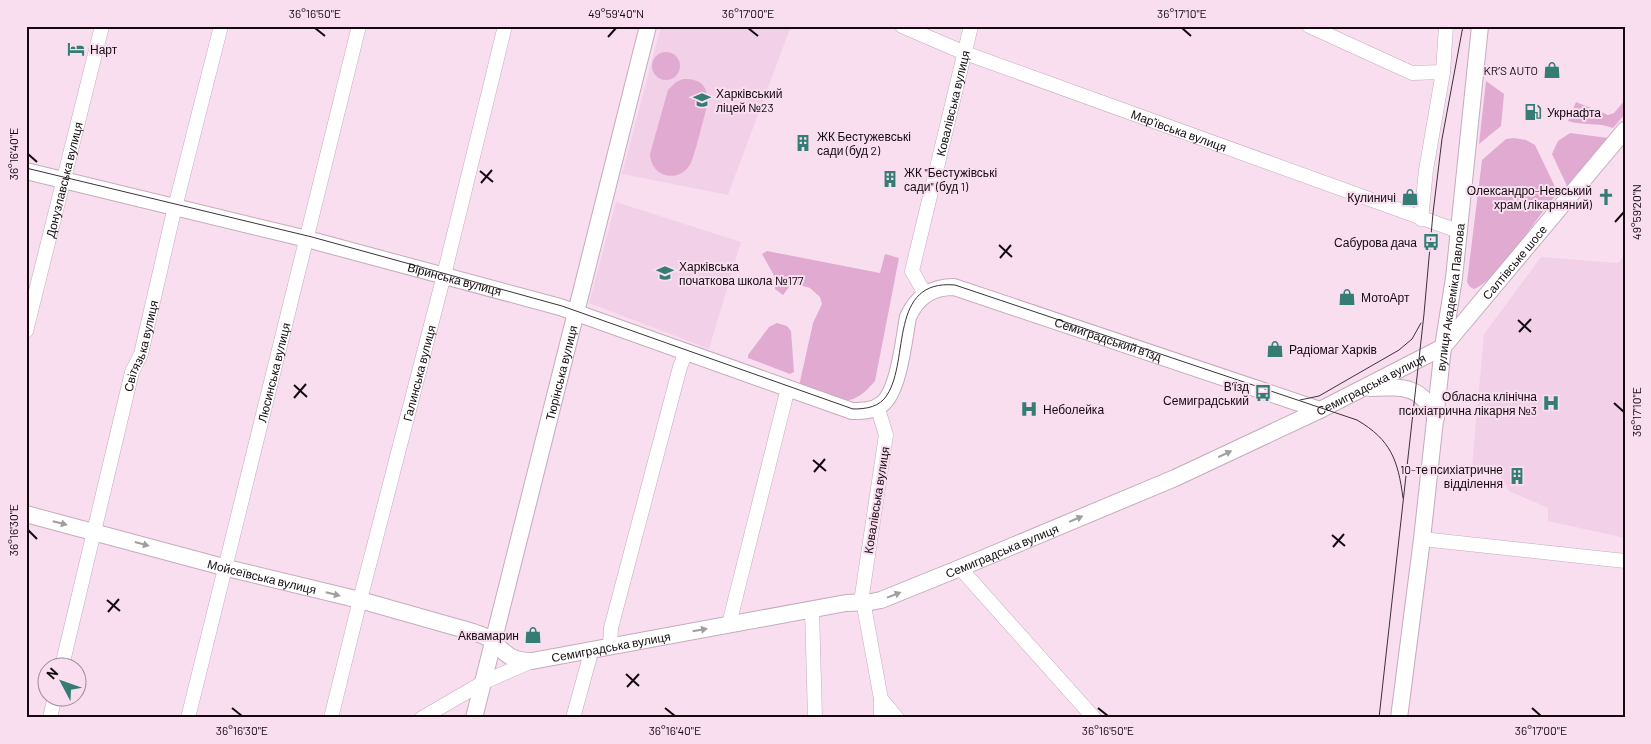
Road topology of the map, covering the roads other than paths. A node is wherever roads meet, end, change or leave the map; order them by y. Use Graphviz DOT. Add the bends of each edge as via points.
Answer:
graph roads {
  1 [pos="102,26"];
  2 [pos="221,26"];
  3 [pos="359,26"];
  4 [pos="505,26"];
  5 [pos="648,26"];
  6 [pos="902,26"];
  7 [pos="971,26"];
  8 [pos="1309,26"];
  9 [pos="1446,26"];
  10 [pos="1480,26"];
  11 [pos="965,53"];
  12 [pos="1443,72"];
  13 [pos="1625,130"];
  14 [pos="26,171"];
  15 [pos="63,179"];
  16 [pos="175,207"];
  17 [pos="1421,219"];
  18 [pos="1458,231"];
  19 [pos="307,239"];
  20 [pos="444,276"];
  21 [pos="1454,278"];
  22 [pos="1490,290"];
  23 [pos="925,294"];
  24 [pos="577,313"];
  25 [pos="26,331"];
  26 [pos="1443,347"];
  27 [pos="686,352"];
  28 [pos="788,388"];
  29 [pos="1365,388"];
  30 [pos="876,407"];
  31 [pos="1320,410"];
  32 [pos="1436,418"];
  33 [pos="26,514"];
  34 [pos="95,531"];
  35 [pos="1422,539"];
  36 [pos="1625,561"];
  37 [pos="227,568"];
  38 [pos="960,568"];
  39 [pos="360,600"];
  40 [pos="863,603"];
  41 [pos="812,609"];
  42 [pos="729,624"];
  43 [pos="493,643"];
  44 [pos="610,646"];
  45 [pos="592,649"];
  46 [pos="64,656"];
  47 [pos="532,661"];
  48 [pos="484,682"];
  49 [pos="881,699"];
  50 [pos="188,718"];
  51 [pos="331,718"];
  52 [pos="422,718"];
  53 [pos="474,718"];
  54 [pos="573,718"];
  55 [pos="815,718"];
  56 [pos="882,718"];
  57 [pos="897,718"];
  58 [pos="1094,718"];
  59 [pos="1400,718"];
  1 -- 15 [label="street, Донузлавська вулиця"];
  2 -- 16 [label="street, Світязька вулиця"];
  3 -- 19 [label="street, Люсинська вулиця"];
  4 -- 20 [label="street, Галинська вулиця"];
  5 -- 24 [label="main road, Тюрінська вулиця"];
  6 -- 11 [label="street, Мар'ївська вулиця"];
  7 -- 11 [label="street, Ковалівська вулиця"];
  8 -- 12 [label="street" via="1412,73"];
  9 -- 12 [label="street"];
  10 -- 18 [label="main road, вулиця Академіка Павлова"];
  11 -- 17 [label="street, Мар'ївська вулиця"];
  11 -- 23 [label="street, Ковалівська вулиця" via="912,271"];
  12 -- 17 [label="street"];
  13 -- 22 [label="main road, Салтівське шосе"];
  14 -- 15 [label="main road, Віринська вулиця"];
  15 -- 16 [label="main road, Віринська вулиця"];
  15 -- 25 [label="street, Донузлавська вулиця"];
  16 -- 19 [label="main road, Віринська вулиця"];
  16 -- 34 [label="street, Світязька вулиця"];
  17 -- 18 [label="street, Мар'ївська вулиця"];
  18 -- 21 [label="main road, вулиця Академіка Павлова"];
  19 -- 20 [label="main road, Віринська вулиця"];
  19 -- 37 [label="street, Люсинська вулиця"];
  20 -- 24 [label="main road, Віринська вулиця"];
  20 -- 39 [label="street, Галинська вулиця"];
  21 -- 22 [label="main road" via="1460,292 1469,298"];
  21 -- 26 [label="main road, вулиця Академіка Павлова"];
  22 -- 26 [label="main road, Салтівське шосе"];
  23 -- 30 [label="main road" via="908,317 894,388"];
  23 -- 31 [label="main road, Семиградський в’їзд" via="954,287"];
  24 -- 27 [label="main road, Віринська вулиця"];
  24 -- 43 [label="main road, Тюрінська вулиця"];
  26 -- 29 [label="main road, Семиградська вулиця"];
  26 -- 32 [label="main road, вулиця Академіка Павлова"];
  27 -- 28 [label="main road, Віринська вулиця"];
  27 -- 44 [label="street" via="611,628"];
  28 -- 30 [label="main road, Віринська вулиця" via="852,411"];
  28 -- 42 [label="street"];
  29 -- 31 [label="main road, Семиградська вулиця"];
  29 -- 32 [label="main road" via="1411,390 1425,400"];
  30 -- 40 [label="street, Ковалівська вулиця" via="886,435 862,589"];
  38 -- 31 [label="main road, Семиградська вулиця, one-way" via="1175,478"];
  32 -- 35 [label="main road, вулиця Академіка Павлова"];
  33 -- 34 [label="main road, Мойсеївська вулиця, one-way"];
  34 -- 37 [label="main road, Мойсеївська вулиця, one-way"];
  34 -- 46 [label="street, Світязька вулиця"];
  35 -- 36 [label="street"];
  35 -- 59 [label="main road, вулиця Академіка Павлова"];
  37 -- 39 [label="main road, Мойсеївська вулиця, one-way"];
  37 -- 50 [label="street, Люсинська вулиця"];
  40 -- 38 [label="main road, Семиградська вулиця, one-way" via="881,600"];
  38 -- 58 [label="street"];
  39 -- 43 [label="main road, Мойсеївська вулиця" via="484,636"];
  39 -- 51 [label="street, Галинська вулиця"];
  40 -- 41 [label="main road, Семиградська вулиця" via="846,602"];
  40 -- 49 [label="street, Ковалівська вулиця"];
  41 -- 42 [label="main road, Семиградська вулиця"];
  41 -- 55 [label="street"];
  44 -- 42 [label="main road, Семиградська вулиця, one-way"];
  43 -- 47 [label="main road, Семиградська вулиця" via="514,659"];
  43 -- 48 [label="main road, Тюрінська вулиця"];
  44 -- 45 [label="main road, Семиградська вулиця"];
  45 -- 47 [label="main road, Семиградська вулиця"];
  45 -- 54 [label="street"];
  47 -- 48 [label="street, Семиградська вулиця"];
  48 -- 52 [label="street, Семиградська вулиця"];
  48 -- 53 [label="main road, Тюрінська вулиця"];
  49 -- 56 [label="street, Ковалівська вулиця"];
  49 -- 57 [label="street"];
}
